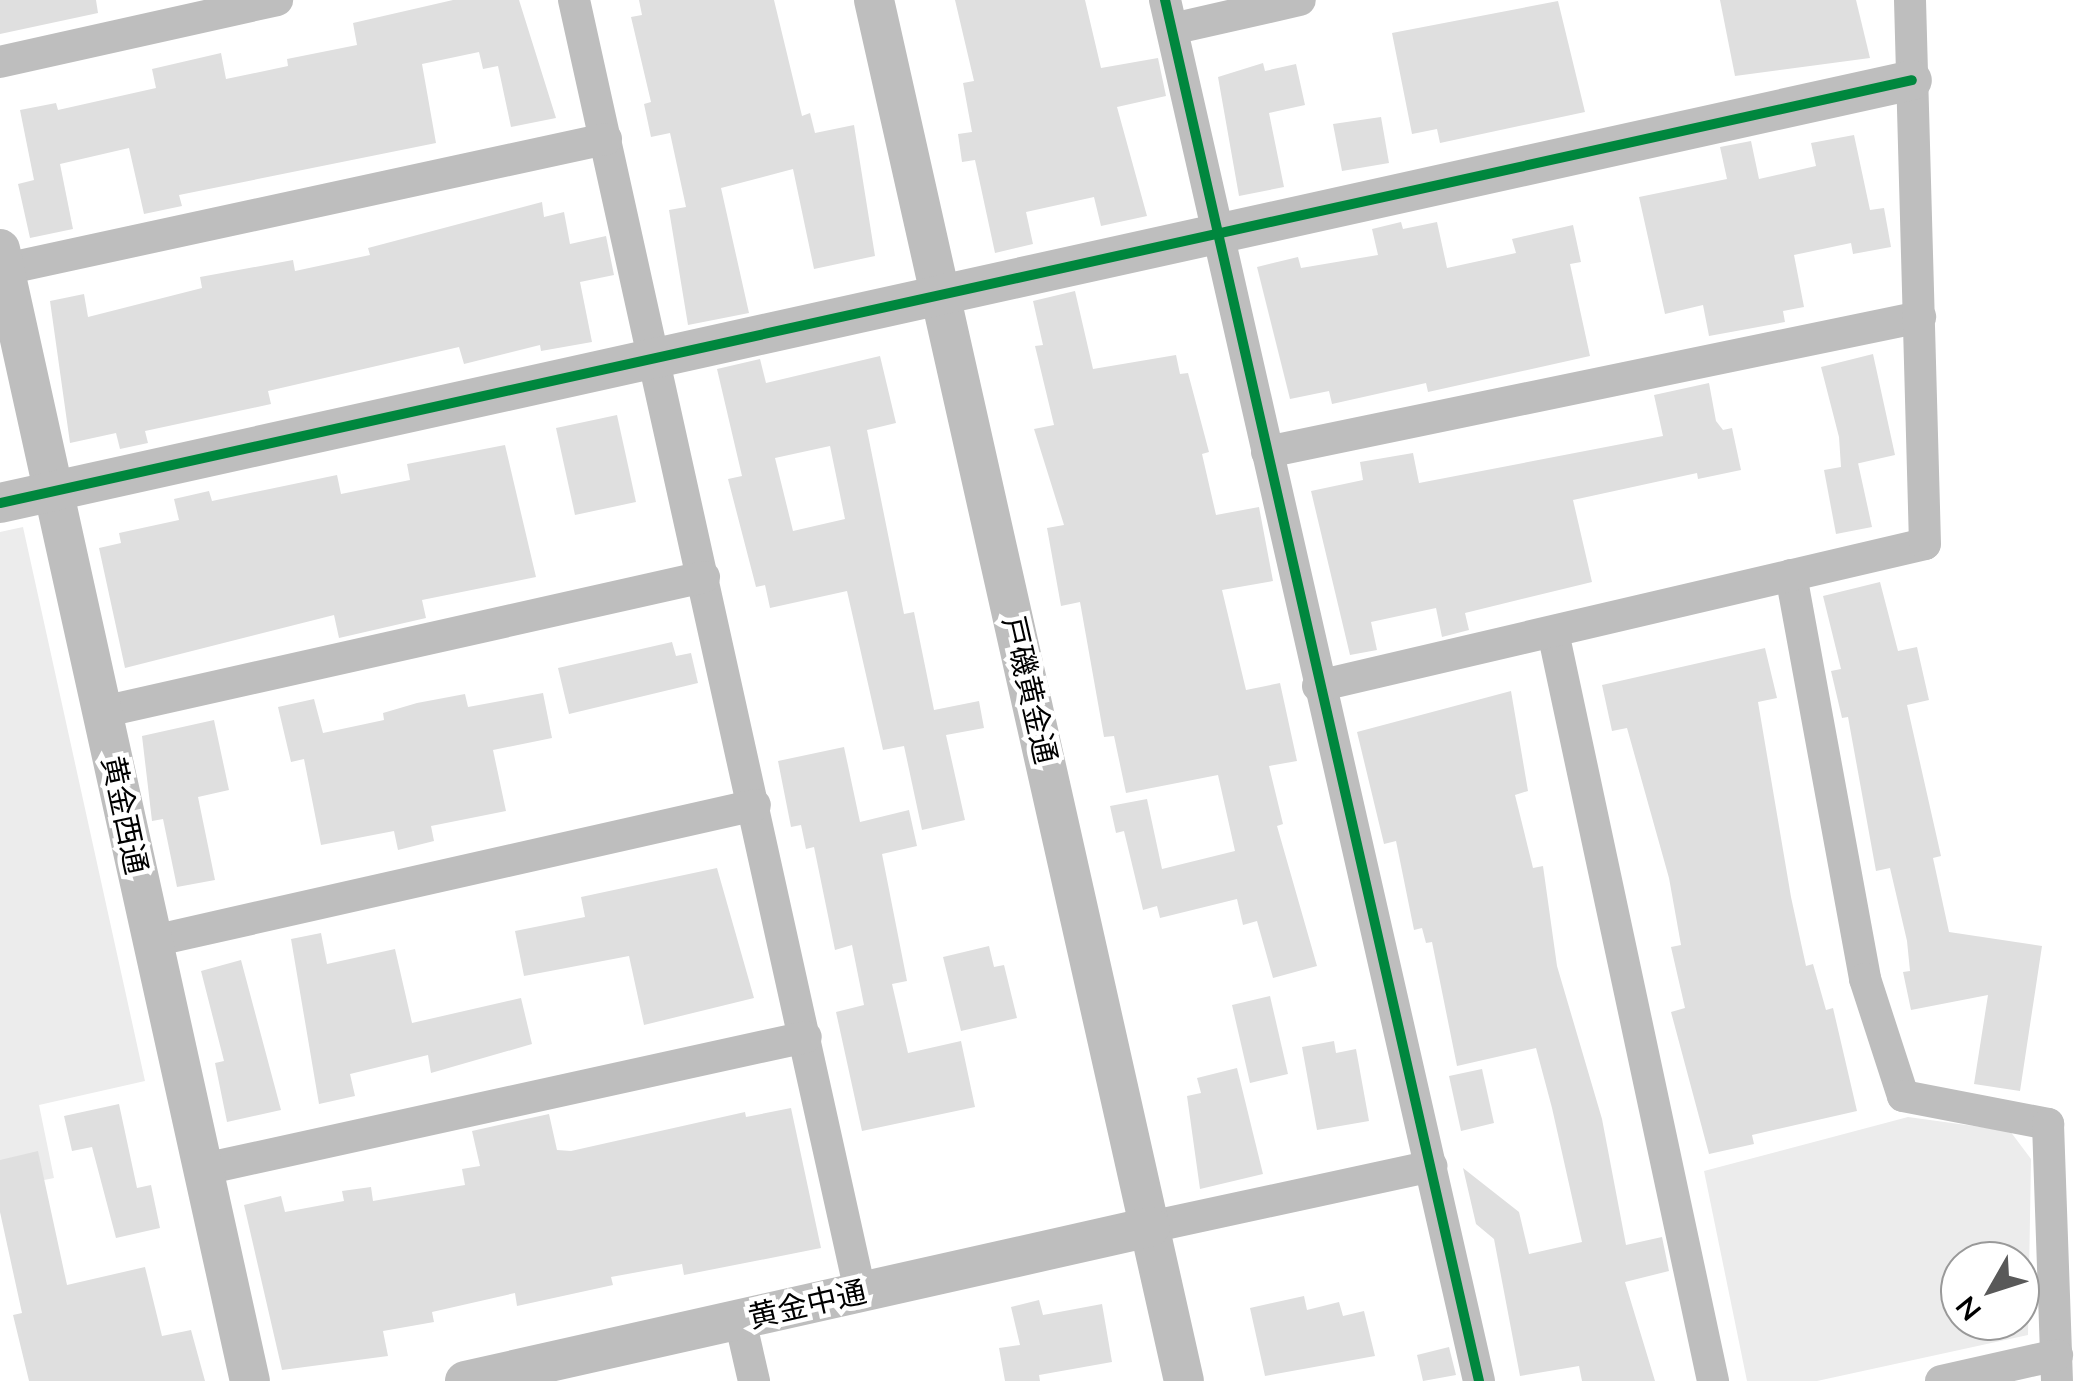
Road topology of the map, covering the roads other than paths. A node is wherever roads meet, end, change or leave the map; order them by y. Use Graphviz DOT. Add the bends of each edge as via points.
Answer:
graph roads {
  1 [pos="276,0"];
  2 [pos="574,0"];
  3 [pos="874,0"];
  4 [pos="1300,0"];
  5 [pos="1910,0"];
  6 [pos="1169,15"];
  7 [pos="0,62"];
  8 [pos="1912,80"];
  9 [pos="606,139"];
  10 [pos="1218,230"];
  11 [pos="2,263"];
  12 [pos="939,292"];
  13 [pos="1920,317"];
  14 [pos="655,357"];
  15 [pos="1267,452"];
  16 [pos="53,491"];
  17 [pos="0,503"];
  18 [pos="1791,575"];
  19 [pos="704,577"];
  20 [pos="1553,632"];
  21 [pos="1318,686"];
  22 [pos="102,712"];
  23 [pos="754,805"];
  24 [pos="153,942"];
  25 [pos="806,1037"];
  26 [pos="1430,1166"];
  27 [pos="204,1169"];
  28 [pos="1150,1227"];
  29 [pos="860,1291"];
  30 [pos="740,1320"];
  31 [pos="2057,1368"];
  32 [pos="250,1381"];
  33 [pos="465,1381"];
  34 [pos="754,1381"];
  35 [pos="1184,1381"];
  36 [pos="1479,1381"];
  37 [pos="1713,1381"];
  38 [pos="1941,1381"];
  1 -- 7 [label="street"];
  2 -- 9 [label="street"];
  3 -- 12 [label="street, 戸磯黄金通"];
  4 -- 6 [label="street"];
  5 -- 8 [label="street"];
  6 -- 10 [label="street"];
  8 -- 10 [label="street"];
  8 -- 13 [label="street"];
  9 -- 11 [label="street"];
  9 -- 14 [label="street"];
  10 -- 12 [label="street"];
  10 -- 15 [label="street"];
  11 -- 16 [label="street, 黄金西通"];
  12 -- 14 [label="street"];
  12 -- 28 [label="street, 戸磯黄金通"];
  13 -- 15 [label="street"];
  13 -- 18 [label="street" via="1926,544"];
  14 -- 16 [label="street"];
  14 -- 19 [label="street"];
  15 -- 21 [label="street"];
  16 -- 17 [label="street"];
  16 -- 22 [label="street, 黄金西通"];
  18 -- 20 [label="street"];
  18 -- 31 [label="street" via="1865,979 1903,1096 2048,1124"];
  19 -- 22 [label="street"];
  19 -- 23 [label="street"];
  20 -- 21 [label="street"];
  20 -- 37 [label="street"];
  21 -- 26 [label="street"];
  22 -- 24 [label="street, 黄金西通"];
  23 -- 24 [label="street"];
  23 -- 25 [label="street"];
  24 -- 27 [label="street, 黄金西通"];
  25 -- 27 [label="street"];
  25 -- 29 [label="street"];
  26 -- 28 [label="street"];
  26 -- 36 [label="street"];
  27 -- 32 [label="street, 黄金西通"];
  28 -- 29 [label="street, 黄金中通"];
  28 -- 35 [label="street, 戸磯黄金通"];
  29 -- 30 [label="street, 黄金中通"];
  30 -- 33 [label="street, 黄金中通"];
  30 -- 34 [label="street"];
  31 -- 38 [label="street"];
}
